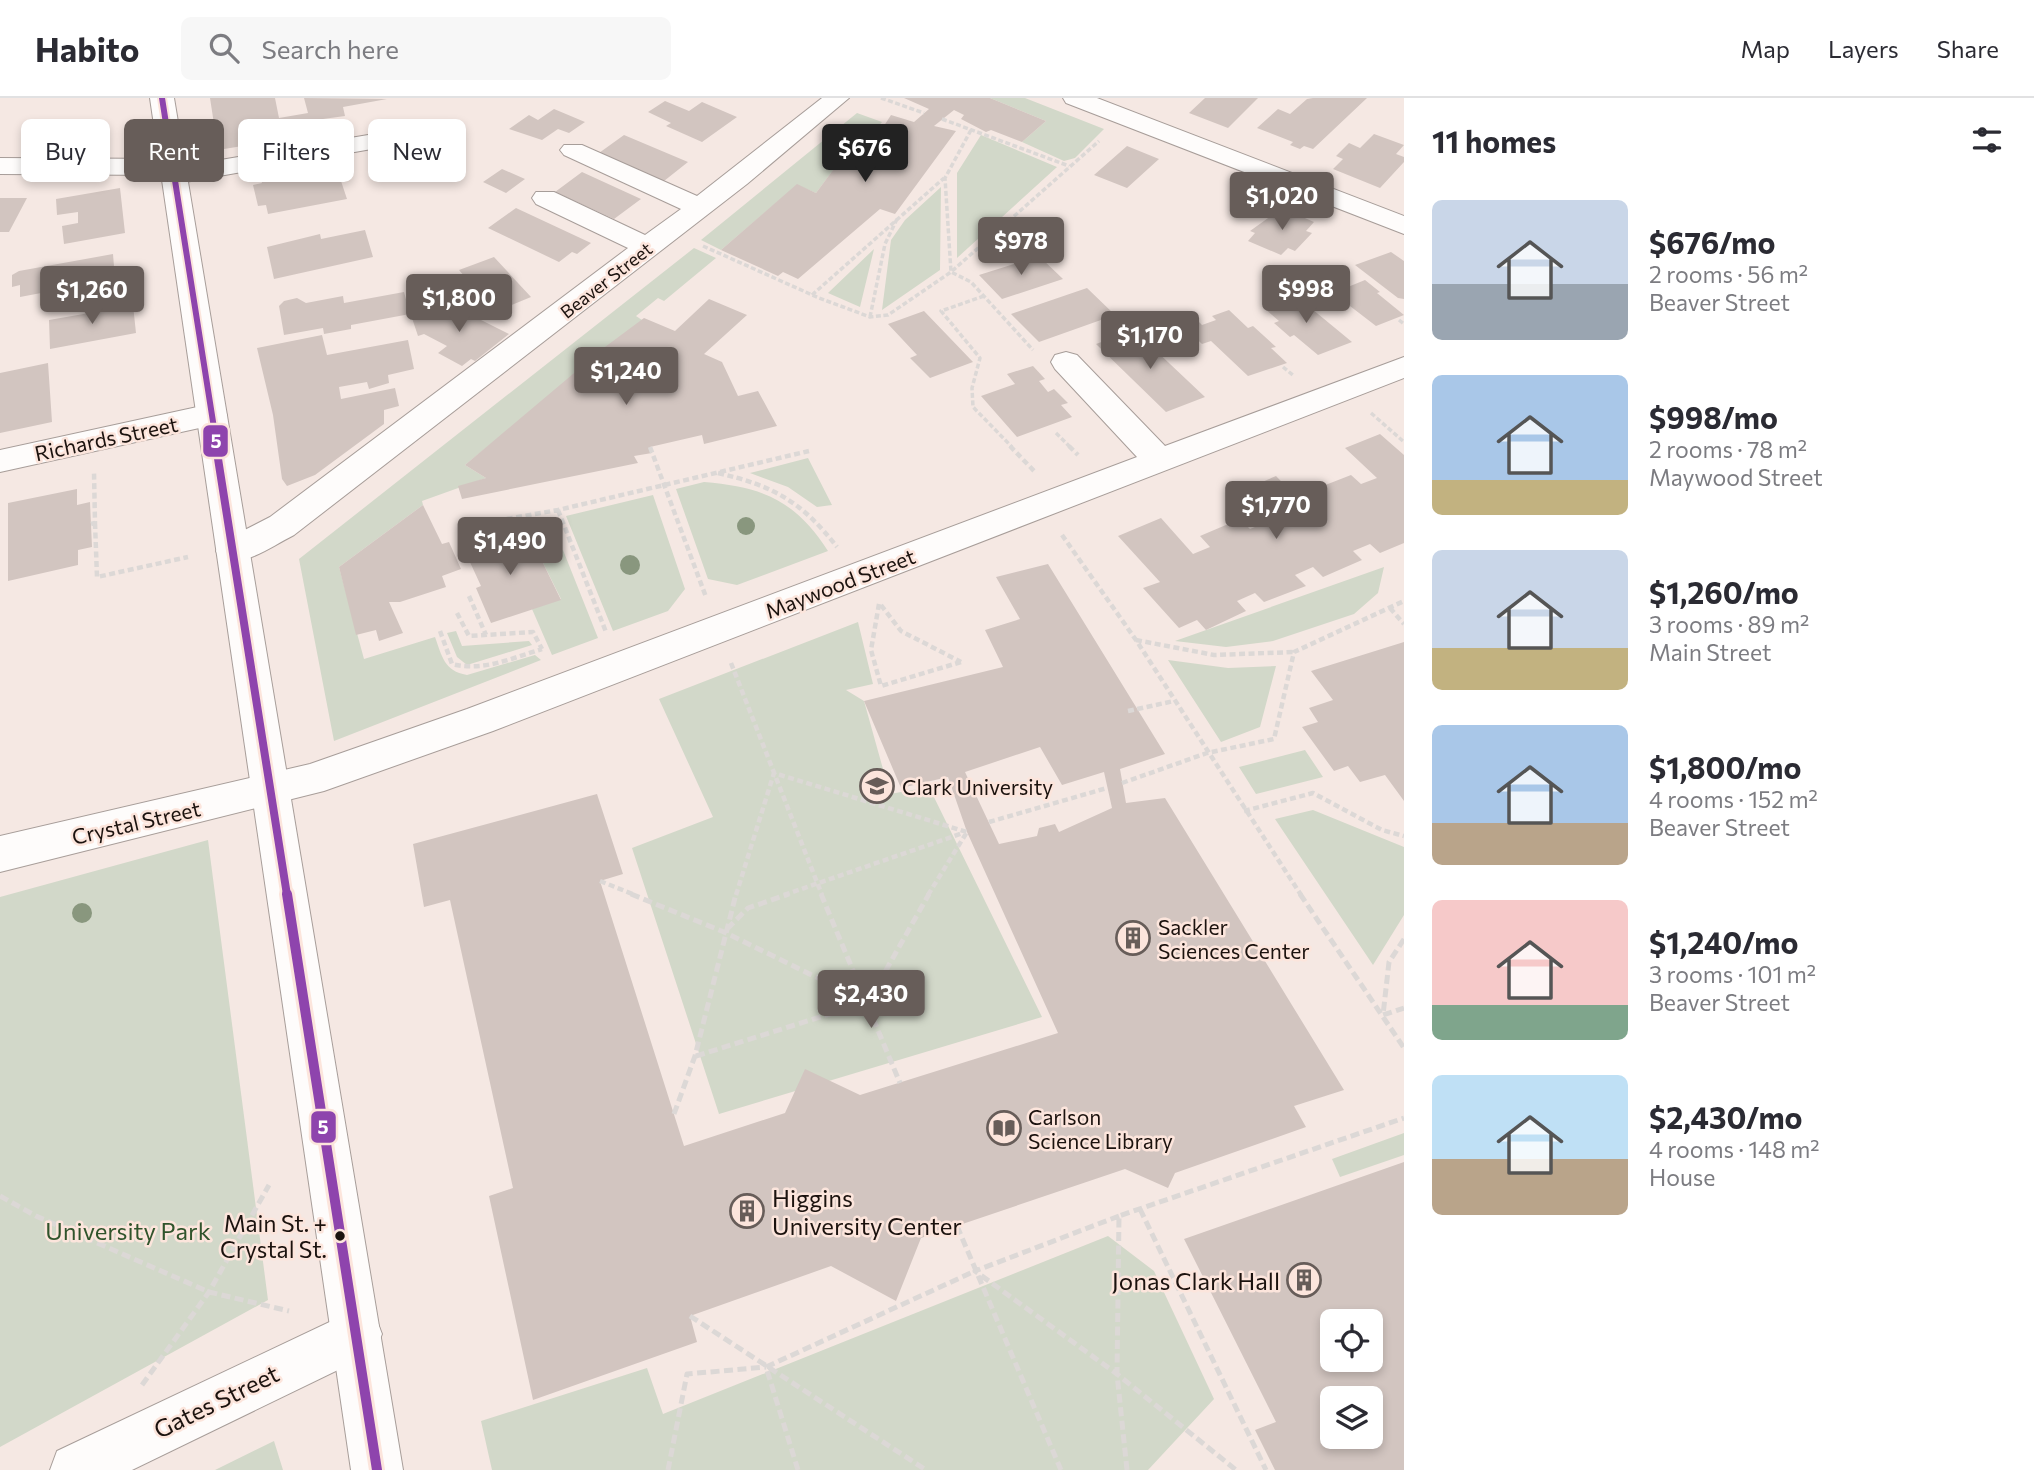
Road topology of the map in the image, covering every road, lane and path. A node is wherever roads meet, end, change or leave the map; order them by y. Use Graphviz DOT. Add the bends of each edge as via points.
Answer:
graph roads {
  1 [pos="162,98"];
  2 [pos="836,98"];
  3 [pos="881,98"];
  4 [pos="904,98"];
  5 [pos="1075,98"];
  6 [pos="897,103"];
  7 [pos="925,113"];
  8 [pos="165,119"];
  9 [pos="942,119"];
  10 [pos="971,130"];
  11 [pos="1105,136"];
  12 [pos="368,143"];
  13 [pos="573,150"];
  14 [pos="224,164"];
  15 [pos="0,166"];
  16 [pos="1069,166"];
  17 [pos="124,170"];
  18 [pos="945,178"];
  19 [pos="175,182"];
  20 [pos="545,198"];
  21 [pos="699,207"];
  22 [pos="899,215"];
  23 [pos="1404,226"];
  24 [pos="692,242"];
  25 [pos="648,247"];
  26 [pos="951,272"];
  27 [pos="812,295"];
  28 [pos="984,296"];
  29 [pos="870,317"];
  30 [pos="1399,320"];
  31 [pos="1404,324"];
  32 [pos="1066,362"];
  33 [pos="1404,367"];
  34 [pos="1367,410"];
  35 [pos="211,415"];
  36 [pos="1056,433"];
  37 [pos="92,441"];
  38 [pos="1404,442"];
  39 [pos="650,447"];
  40 [pos="809,451"];
  41 [pos="0,461"];
  42 [pos="1084,461"];
  43 [pos="1160,461"];
  44 [pos="714,473"];
  45 [pos="1040,477"];
  46 [pos="664,484"];
  47 [pos="558,510"];
  48 [pos="460,527"];
  49 [pos="1060,531"];
  50 [pos="233,551"];
  51 [pos="842,554"];
  52 [pos="188,556"];
  53 [pos="468,596"];
  54 [pos="1404,601"];
  55 [pos="708,603"];
  56 [pos="1390,608"];
  57 [pos="457,613"];
  58 [pos="1404,624"];
  59 [pos="440,631"];
  60 [pos="486,635"];
  61 [pos="608,640"];
  62 [pos="1136,640"];
  63 [pos="542,649"];
  64 [pos="1294,652"];
  65 [pos="546,656"];
  66 [pos="731,662"];
  67 [pos="961,662"];
  68 [pos="1174,701"];
  69 [pos="1128,712"];
  70 [pos="1207,753"];
  71 [pos="774,773"];
  72 [pos="1122,783"];
  73 [pos="1107,788"];
  74 [pos="272,789"];
  75 [pos="1244,811"];
  76 [pos="989,822"];
  77 [pos="967,831"];
  78 [pos="1404,836"];
  79 [pos="0,854"];
  80 [pos="600,881"];
  81 [pos="817,883"];
  82 [pos="724,932"];
  83 [pos="1404,939"];
  84 [pos="868,1002"];
  85 [pos="1404,1009"];
  86 [pos="1382,1015"];
  87 [pos="1404,1048"];
  88 [pos="695,1056"];
  89 [pos="900,1083"];
  90 [pos="674,1114"];
  91 [pos="1404,1118"];
  92 [pos="269,1185"];
  93 [pos="0,1195"];
  94 [pos="1140,1209"];
  95 [pos="1119,1216"];
  96 [pos="957,1226"];
  97 [pos="975,1270"];
  98 [pos="209,1292"];
  99 [pos="289,1311"];
  100 [pos="690,1316"];
  101 [pos="357,1334"];
  102 [pos="766,1367"];
  103 [pos="1117,1374"];
  104 [pos="138,1391"];
  105 [pos="76,1470"];
  106 [pos="377,1470"];
  107 [pos="668,1470"];
  108 [pos="798,1470"];
  109 [pos="926,1470"];
  110 [pos="1061,1470"];
  111 [pos="1127,1470"];
  112 [pos="1236,1470"];
  113 [pos="1266,1470"];
  1 -- 8 [label="street"];
  2 -- 21 [label="street, Beaver Street"];
  3 -- 6 [label="path"];
  4 -- 6 [label="path"];
  5 -- 23 [label="street"];
  6 -- 7 [label="path"];
  9 -- 10 [label="path"];
  10 -- 16 [label="path"];
  10 -- 18 [label="path"];
  11 -- 16 [label="path"];
  12 -- 14 [label="street"];
  13 -- 21 [label="street"];
  15 -- 17 [label="street"];
  16 -- 26 [label="path"];
  18 -- 22 [label="path"];
  18 -- 26 [label="path"];
  19 -- 35 [label="street"];
  20 -- 25 [label="street"];
  21 -- 25 [label="street, Beaver Street"];
  22 -- 27 [label="path"];
  22 -- 29 [label="path" via="885,244"];
  24 -- 27 [label="path"];
  25 -- 50 [label="street, Beaver Street" via="282,526"];
  26 -- 29 [label="path" via="888,315"];
  27 -- 29 [label="path"];
  28 -- 45 [label="path" via="942,311 980,358 971,398 974,407"];
  30 -- 31 [label="path"];
  32 -- 43 [label="street"];
  33 -- 43 [label="street, Maywood Street"];
  34 -- 38 [label="path"];
  35 -- 37 [label="street, Richards Street"];
  35 -- 50 [label="street"];
  36 -- 42 [label="path"];
  37 -- 41 [label="street, Richards Street"];
  37 -- 52 [label="path" via="97,577"];
  39 -- 46 [label="path"];
  40 -- 44 [label="path"];
  43 -- 74 [label="street, Maywood Street" via="480,720"];
  44 -- 46 [label="path"];
  44 -- 51 [label="path" via="752,481 787,496 814,517"];
  46 -- 47 [label="path"];
  46 -- 55 [label="path"];
  47 -- 48 [label="path"];
  47 -- 61 [label="path"];
  49 -- 62 [label="path"];
  50 -- 74 [label="street"];
  53 -- 60 [label="path"];
  54 -- 56 [label="path"];
  56 -- 58 [label="path"];
  56 -- 64 [label="path"];
  57 -- 60 [label="path" via="469,636"];
  59 -- 63 [label="path" via="453,664 462,668"];
  60 -- 63 [label="path" via="533,632"];
  62 -- 64 [label="path" via="1198,655 1251,657"];
  62 -- 68 [label="path"];
  63 -- 65 [label="path"];
  64 -- 70 [label="path" via="1274,739"];
  66 -- 71 [label="path"];
  67 -- 67 [label="path" via="901,631 880,604 871,650 881,686"];
  68 -- 69 [label="path"];
  68 -- 70 [label="path"];
  70 -- 72 [label="path"];
  70 -- 75 [label="path"];
  71 -- 77 [label="path"];
  71 -- 81 [label="path"];
  71 -- 82 [label="path"];
  73 -- 76 [label="path"];
  74 -- 79 [label="street, Crystal Street"];
  74 -- 101 [label="street"];
  75 -- 78 [label="path" via="1313,793 1382,830"];
  75 -- 86 [label="path"];
  77 -- 81 [label="path"];
  77 -- 84 [label="path"];
  80 -- 82 [label="path"];
  81 -- 82 [label="path" via="748,908"];
  81 -- 84 [label="path"];
  82 -- 84 [label="path"];
  82 -- 88 [label="path"];
  83 -- 86 [label="path" via="1389,962"];
  84 -- 88 [label="path"];
  84 -- 89 [label="path"];
  85 -- 86 [label="path"];
  86 -- 87 [label="path"];
  88 -- 90 [label="path"];
  91 -- 94 [label="path"];
  92 -- 98 [label="path"];
  93 -- 98 [label="path" via="36,1216"];
  94 -- 95 [label="path"];
  94 -- 113 [label="path"];
  95 -- 97 [label="path"];
  95 -- 103 [label="path"];
  96 -- 97 [label="path"];
  97 -- 102 [label="path"];
  97 -- 103 [label="path"];
  97 -- 110 [label="path"];
  98 -- 99 [label="path"];
  98 -- 104 [label="path"];
  100 -- 102 [label="path"];
  101 -- 105 [label="street, Gates Street"];
  101 -- 106 [label="street"];
  102 -- 107 [label="path" via="687,1374"];
  102 -- 108 [label="path"];
  102 -- 109 [label="path"];
  103 -- 111 [label="path"];
  103 -- 112 [label="path"];
}
